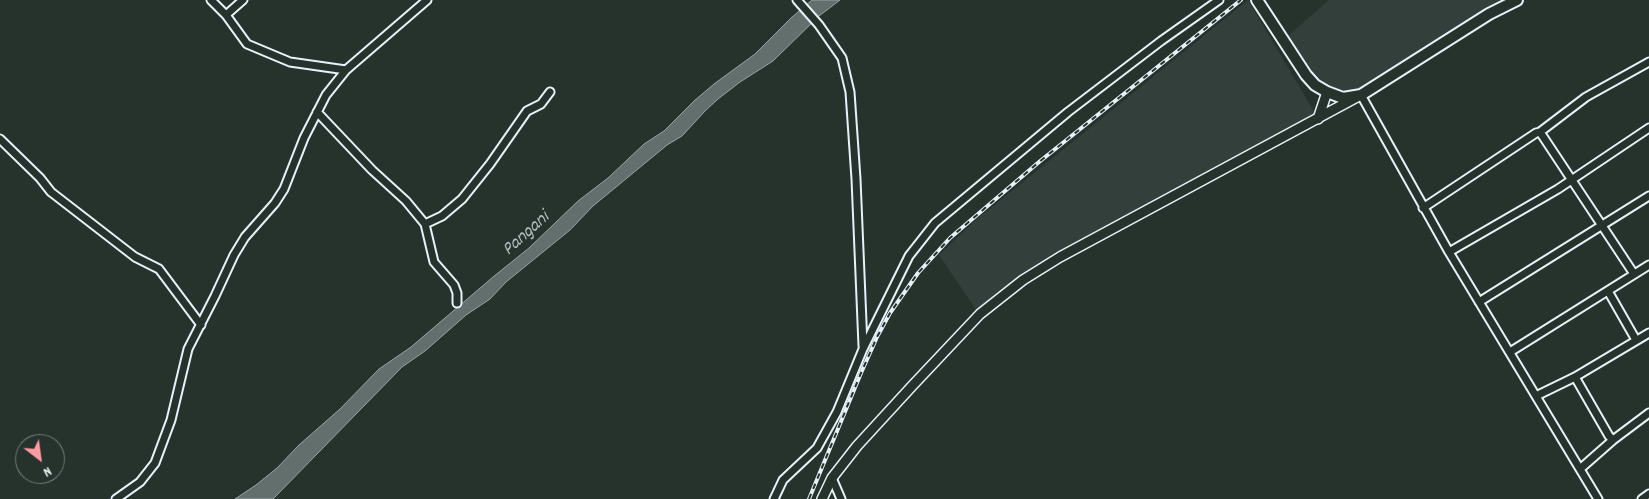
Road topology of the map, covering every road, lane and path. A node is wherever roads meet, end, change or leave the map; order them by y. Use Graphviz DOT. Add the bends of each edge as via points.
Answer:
graph roads {
  1 [pos="211,0"];
  2 [pos="243,0"];
  3 [pos="427,0"];
  4 [pos="1219,0"];
  5 [pos="1257,0"];
  6 [pos="1517,0"];
  7 [pos="799,2"];
  8 [pos="226,15"];
  9 [pos="1649,62"];
  10 [pos="346,70"];
  11 [pos="550,92"];
  12 [pos="1327,92"];
  13 [pos="1360,95"];
  14 [pos="317,112"];
  15 [pos="1318,119"];
  16 [pos="1649,128"];
  17 [pos="1540,132"];
  18 [pos="0,139"];
  19 [pos="1572,180"];
  20 [pos="1649,196"];
  21 [pos="1423,208"];
  22 [pos="425,224"];
  23 [pos="1602,224"];
  24 [pos="1449,252"];
  25 [pos="1649,265"];
  26 [pos="1634,274"];
  27 [pos="1608,291"];
  28 [pos="1479,302"];
  29 [pos="457,303"];
  30 [pos="201,325"];
  31 [pos="1649,333"];
  32 [pos="1636,340"];
  33 [pos="863,349"];
  34 [pos="1510,352"];
  35 [pos="1575,377"];
  36 [pos="1536,396"];
  37 [pos="1649,413"];
  38 [pos="1613,440"];
  39 [pos="1580,469"];
  40 [pos="832,478"];
  41 [pos="1649,494"];
  42 [pos="116,499"];
  43 [pos="774,499"];
  44 [pos="822,499"];
  45 [pos="841,499"];
  46 [pos="1598,499"];
  47 [pos="1642,499"];
  1 -- 8 [label="street"];
  2 -- 8 [label="street"];
  3 -- 10 [label="street"];
  4 -- 33 [label="street" via="1068,112 935,223 909,256"];
  5 -- 12 [label="highway" via="1306,76"];
  6 -- 13 [label="highway" via="1489,14"];
  7 -- 33 [label="street" via="842,58 850,92"];
  8 -- 10 [label="street" via="247,44 290,62"];
  9 -- 17 [label="street" via="1586,97"];
  10 -- 14 [label="street"];
  11 -- 22 [label="street" via="541,104 527,111 462,199 442,216"];
  12 -- 13 [label="highway" via="1343,98"];
  12 -- 15 [label="main road"];
  13 -- 15 [label="main road"];
  13 -- 21 [label="street"];
  14 -- 22 [label="street"];
  14 -- 30 [label="street" via="284,189 234,255"];
  15 -- 40 [label="main road" via="1060,256 1023,280 973,322 856,446"];
  16 -- 19 [label="street"];
  17 -- 19 [label="street"];
  17 -- 21 [label="street"];
  18 -- 30 [label="street" via="51,192 135,257 160,269"];
  19 -- 23 [label="street"];
  19 -- 24 [label="street"];
  20 -- 23 [label="street"];
  21 -- 24 [label="street"];
  22 -- 29 [label="street" via="434,262 454,285"];
  23 -- 26 [label="street"];
  23 -- 28 [label="street"];
  24 -- 28 [label="street"];
  25 -- 26 [label="street"];
  26 -- 27 [label="street"];
  27 -- 32 [label="street"];
  27 -- 34 [label="street"];
  28 -- 34 [label="street"];
  30 -- 42 [label="street" via="188,349 171,420 155,463 140,482"];
  31 -- 32 [label="street"];
  32 -- 35 [label="street"];
  33 -- 43 [label="street" via="837,412 817,448 783,480"];
  34 -- 36 [label="street"];
  35 -- 36 [label="street"];
  35 -- 38 [label="street"];
  36 -- 39 [label="street"];
  37 -- 38 [label="street"];
  38 -- 39 [label="street"];
  39 -- 46 [label="street"];
  40 -- 44 [label="main road"];
  40 -- 45 [label="street"];
  41 -- 47 [label="street"];
}
